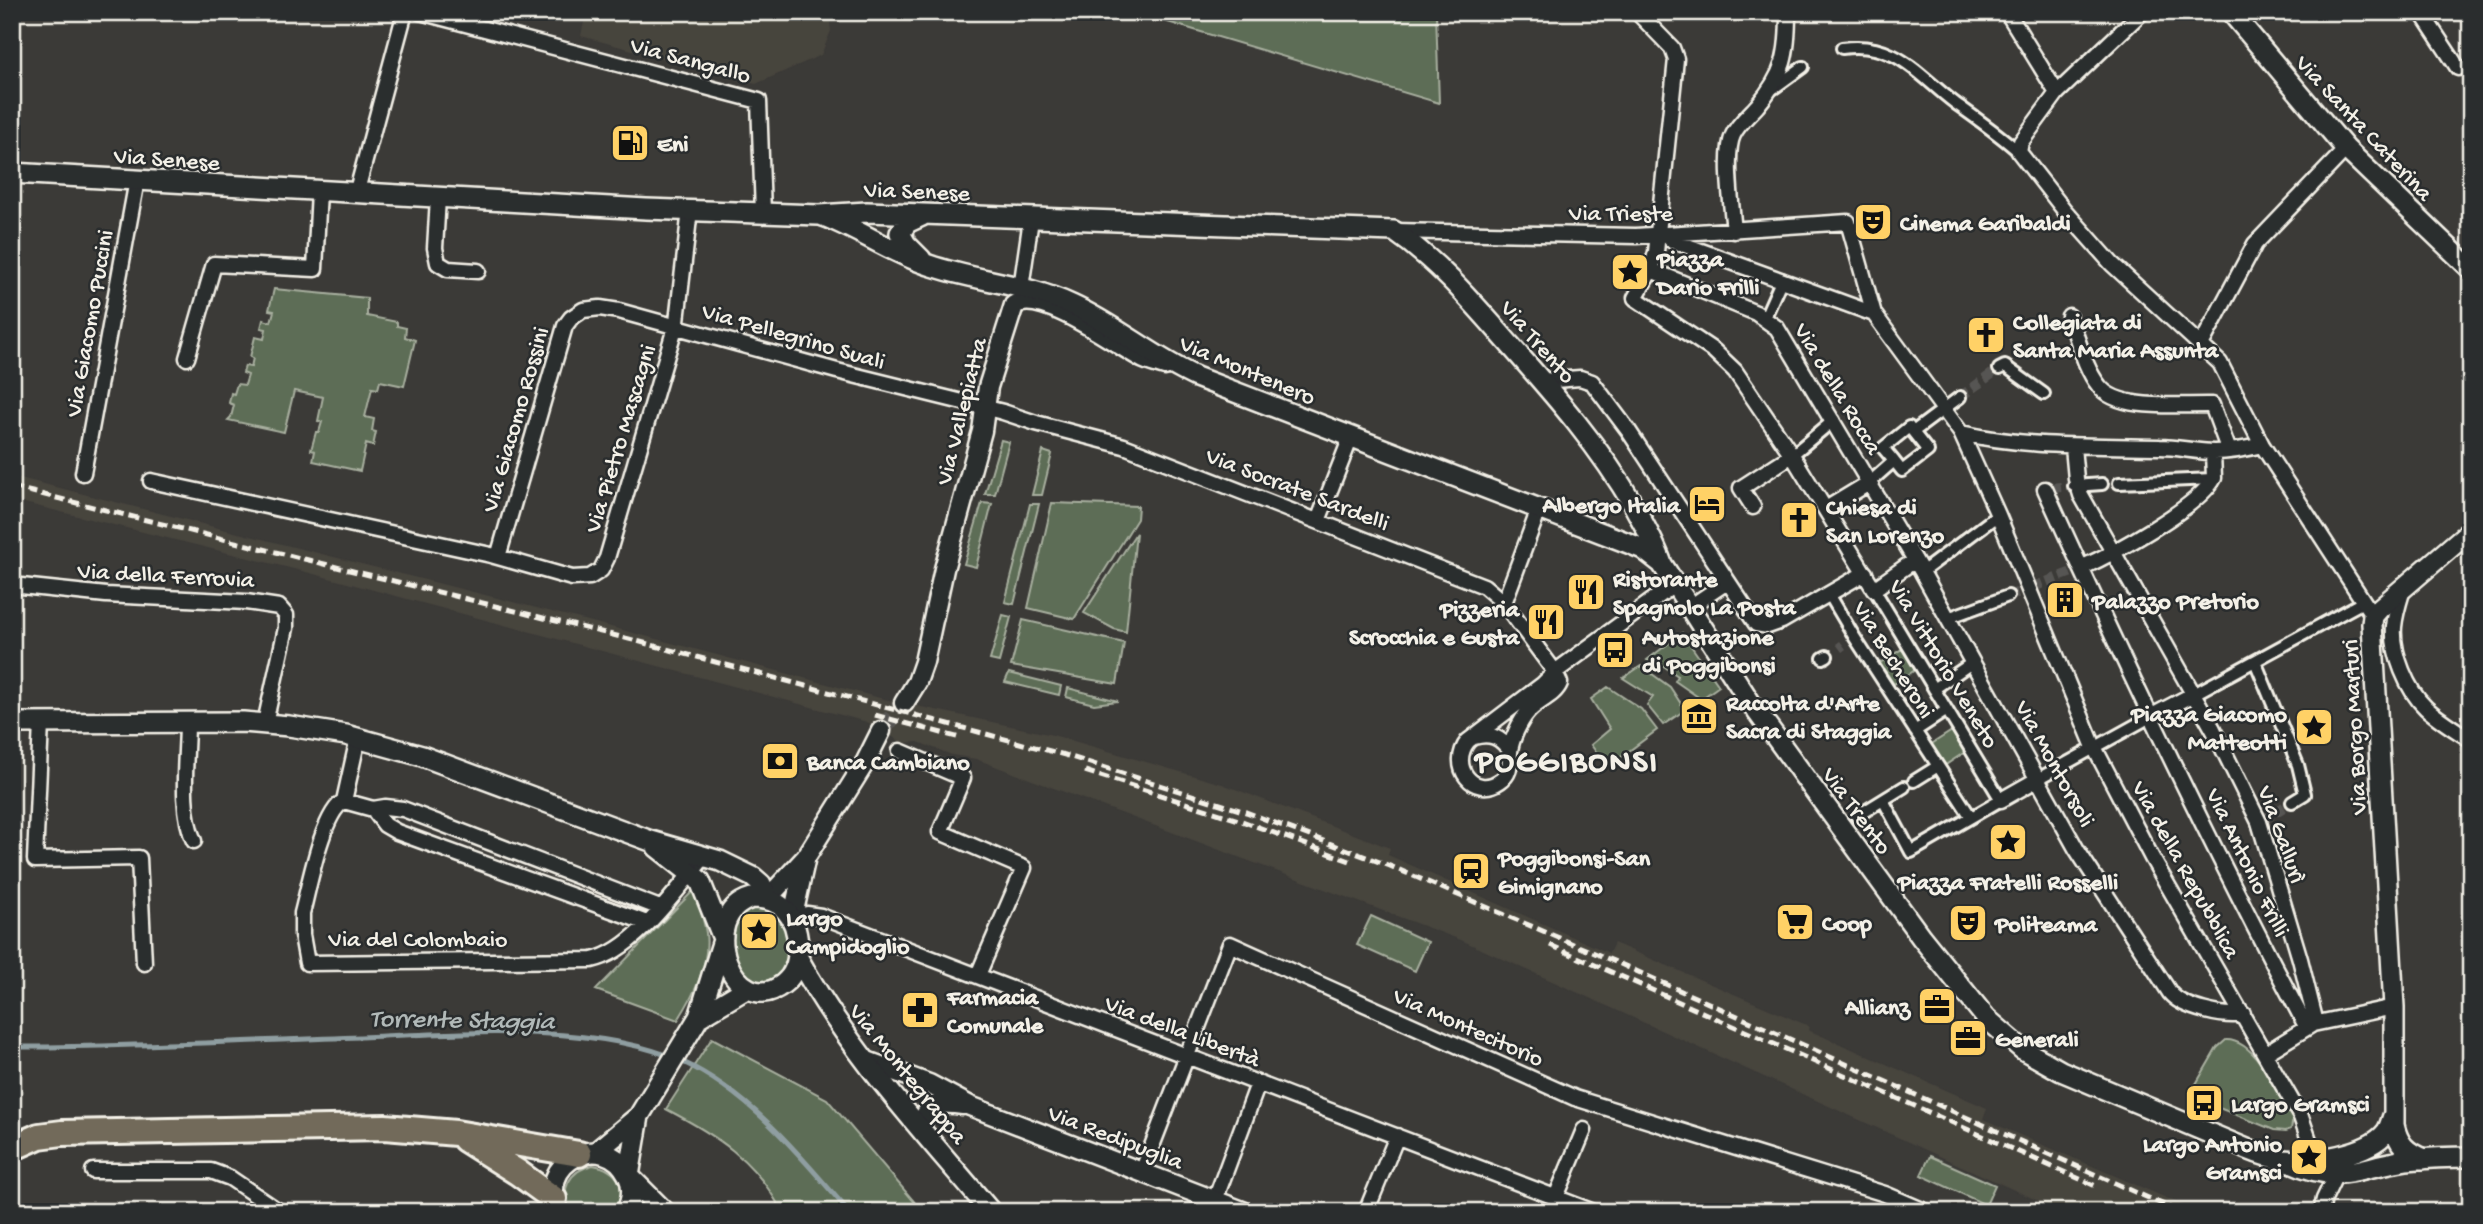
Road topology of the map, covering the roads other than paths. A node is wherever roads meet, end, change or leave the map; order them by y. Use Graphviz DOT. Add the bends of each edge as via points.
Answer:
graph roads {
  1 [pos="405,12"];
  2 [pos="421,12"];
  3 [pos="1637,12"];
  4 [pos="1788,12"];
  5 [pos="2007,12"];
  6 [pos="2142,12"];
  7 [pos="2231,12"];
  8 [pos="2421,12"];
  9 [pos="1842,48"];
  10 [pos="1803,67"];
  11 [pos="2458,68"];
  12 [pos="2057,93"];
  13 [pos="1759,103"];
  14 [pos="2346,149"];
  15 [pos="2020,152"];
  16 [pos="12,173"];
  17 [pos="137,180"];
  18 [pos="319,191"];
  19 [pos="356,194"];
  20 [pos="438,198"];
  21 [pos="691,210"];
  22 [pos="763,213"];
  23 [pos="819,215"];
  24 [pos="923,215"];
  25 [pos="1031,219"];
  26 [pos="1848,222"];
  27 [pos="1394,231"];
  28 [pos="1734,231"];
  29 [pos="1664,238"];
  30 [pos="927,265"];
  31 [pos="2471,269"];
  32 [pos="1651,270"];
  33 [pos="478,271"];
  34 [pos="1782,279"];
  35 [pos="1021,288"];
  36 [pos="591,308"];
  37 [pos="1874,314"];
  38 [pos="2070,316"];
  39 [pos="1765,317"];
  40 [pos="676,326"];
  41 [pos="2200,345"];
  42 [pos="187,358"];
  43 [pos="1179,369"];
  44 [pos="1999,369"];
  45 [pos="1542,381"];
  46 [pos="2045,394"];
  47 [pos="1960,397"];
  48 [pos="985,408"];
  49 [pos="1943,409"];
  50 [pos="1834,420"];
  51 [pos="1913,432"];
  52 [pos="1961,433"];
  53 [pos="1351,437"];
  54 [pos="2262,445"];
  55 [pos="2073,447"];
  56 [pos="2229,451"];
  57 [pos="2213,452"];
  58 [pos="1792,456"];
  59 [pos="1894,461"];
  60 [pos="83,473"];
  61 [pos="2213,480"];
  62 [pos="151,481"];
  63 [pos="1869,483"];
  64 [pos="2102,484"];
  65 [pos="2119,484"];
  66 [pos="2075,486"];
  67 [pos="2048,488"];
  68 [pos="1753,507"];
  69 [pos="1539,509"];
  70 [pos="1826,509"];
  71 [pos="1998,515"];
  72 [pos="1640,517"];
  73 [pos="1318,521"];
  74 [pos="2471,530"];
  75 [pos="1613,537"];
  76 [pos="2115,553"];
  77 [pos="498,557"];
  78 [pos="1662,564"];
  79 [pos="1919,566"];
  80 [pos="2079,569"];
  81 [pos="1865,573"];
  82 [pos="1727,582"];
  83 [pos="1675,584"];
  84 [pos="12,585"];
  85 [pos="1874,589"];
  86 [pos="2403,589"];
  87 [pos="1829,594"];
  88 [pos="2008,596"];
  89 [pos="1504,603"];
  90 [pos="1690,607"];
  91 [pos="2368,609"];
  92 [pos="1948,618"];
  93 [pos="1855,638"];
  94 [pos="1843,645"];
  95 [pos="1973,662"];
  96 [pos="2255,662"];
  97 [pos="1555,672"];
  98 [pos="1934,689"];
  99 [pos="2194,694"];
  100 [pos="904,703"];
  101 [pos="1947,710"];
  102 [pos="2152,716"];
  103 [pos="187,722"];
  104 [pos="12,723"];
  105 [pos="41,723"];
  106 [pos="265,723"];
  107 [pos="881,731"];
  108 [pos="1915,731"];
  109 [pos="1474,737"];
  110 [pos="358,738"];
  111 [pos="2471,740"];
  112 [pos="2094,747"];
  113 [pos="900,751"];
  114 [pos="1510,751"];
  115 [pos="1938,766"];
  116 [pos="2038,779"];
  117 [pos="1914,780"];
  118 [pos="1904,787"];
  119 [pos="1883,800"];
  120 [pos="2001,800"];
  121 [pos="344,801"];
  122 [pos="2292,802"];
  123 [pos="373,809"];
  124 [pos="1857,816"];
  125 [pos="1971,817"];
  126 [pos="648,840"];
  127 [pos="194,841"];
  128 [pos="705,856"];
  129 [pos="806,858"];
  130 [pos="691,872"];
  131 [pos="768,898"];
  132 [pos="660,908"];
  133 [pos="792,920"];
  134 [pos="647,923"];
  135 [pos="722,940"];
  136 [pos="798,958"];
  137 [pos="144,963"];
  138 [pos="978,975"];
  139 [pos="746,989"];
  140 [pos="2394,1007"];
  141 [pos="2243,1014"];
  142 [pos="699,1017"];
  143 [pos="2311,1025"];
  144 [pos="2266,1053"];
  145 [pos="1187,1056"];
  146 [pos="867,1061"];
  147 [pos="1258,1084"];
  148 [pos="970,1106"];
  149 [pos="2393,1115"];
  150 [pos="639,1116"];
  151 [pos="921,1129"];
  152 [pos="1584,1130"];
  153 [pos="456,1133"];
  154 [pos="1396,1136"];
  155 [pos="12,1148"];
  156 [pos="588,1153"];
  157 [pos="2471,1157"];
  158 [pos="2424,1159"];
  159 [pos="2296,1160"];
  160 [pos="93,1171"];
  161 [pos="1142,1172"];
  162 [pos="2336,1174"];
  163 [pos="629,1177"];
  164 [pos="1556,1197"];
  165 [pos="1215,1200"];
  166 [pos="555,1207"];
  167 [pos="1918,1210"];
  168 [pos="280,1212"];
  169 [pos="626,1212"];
  170 [pos="665,1212"];
  171 [pos="991,1212"];
  172 [pos="1245,1212"];
  173 [pos="1366,1212"];
  174 [pos="1594,1212"];
  175 [pos="2321,1212"];
  1 -- 19 [label="street"];
  2 -- 22 [label="street, Via Sangallo" via="760,101"];
  3 -- 29 [label="street" via="1672,48 1676,59"];
  4 -- 13 [label="street" via="1783,66"];
  5 -- 12 [label="street"];
  6 -- 12 [label="street"];
  7 -- 14 [label="main road, Via Santa Caterina"];
  8 -- 11 [label="street"];
  9 -- 15 [label="street" via="1868,48 1907,62"];
  10 -- 13 [label="street"];
  12 -- 15 [label="street" via="2021,142"];
  13 -- 28 [label="street" via="1731,141"];
  14 -- 31 [label="main road, Via Santa Caterina"];
  14 -- 41 [label="street" via="2255,244"];
  15 -- 41 [label="street" via="2112,264"];
  16 -- 17 [label="main road, Via Senese"];
  17 -- 18 [label="main road, Via Senese"];
  17 -- 60 [label="street, Via Giacomo Puccini"];
  18 -- 19 [label="main road, Via Senese"];
  18 -- 42 [label="street" via="315,269 214,264"];
  19 -- 20 [label="main road, Via Senese"];
  20 -- 21 [label="main road, Via Senese"];
  20 -- 33 [label="street" via="438,263 448,269"];
  21 -- 22 [label="main road, Via Senese"];
  21 -- 40 [label="street, Via Pietro Mascagni"];
  22 -- 23 [label="main road, Via Senese"];
  23 -- 24 [label="main road, Via Senese"];
  23 -- 30 [label="main road, Via Montenero"];
  24 -- 25 [label="main road, Via Senese"];
  24 -- 30 [label="main road" via="907,223 900,233"];
  25 -- 27 [label="main road, Via Senese"];
  25 -- 35 [label="street"];
  26 -- 28 [label="street, Via Trieste"];
  26 -- 37 [label="street, Via della Repubblica"];
  27 -- 29 [label="street, Via Trieste"];
  27 -- 45 [label="main road, Via Trento" via="1456,284"];
  28 -- 29 [label="street, Via Trieste"];
  29 -- 32 [label="street"];
  29 -- 34 [label="street"];
  30 -- 35 [label="main road, Via Montenero"];
  32 -- 39 [label="street, Via della Rocca"];
  32 -- 58 [label="street, Via Vittorio Veneto" via="1635,298 1729,364"];
  34 -- 37 [label="street"];
  34 -- 39 [label="street"];
  35 -- 43 [label="main road, Via Montenero" via="1075,306"];
  36 -- 40 [label="street, Via Pellegrino Suali"];
  36 -- 77 [label="street, Via Giacomo Rossini" via="565,326"];
  37 -- 49 [label="street, Via della Repubblica"];
  38 -- 56 [label="street" via="2092,375 2107,394 2127,402 2213,405"];
  39 -- 50 [label="street, Via della Rocca" via="1780,332"];
  40 -- 48 [label="street, Via Pellegrino Suali"];
  40 -- 77 [label="street, Via Pietro Mascagni" via="601,570 590,577 572,578"];
  41 -- 54 [label="street" via="2222,367"];
  43 -- 48 [label="street, Via Vallepiatta" via="1143,358 1069,315 1020,302 1012,310"];
  43 -- 53 [label="main road, Via Montenero"];
  44 -- 46 [label="street" via="2005,366"];
  45 -- 72 [label="main road, Via Trento" via="1601,452"];
  45 -- 82 [label="street" via="1580,378 1595,385"];
  47 -- 49 [label="street"];
  48 -- 73 [label="street, Via Socrate Sardelli" via="1134,449"];
  48 -- 100 [label="street, Via Vallepiatta" via="924,662"];
  49 -- 51 [label="street"];
  49 -- 52 [label="street, Via della Repubblica"];
  50 -- 58 [label="street"];
  50 -- 63 [label="street, Via della Rocca"];
  51 -- 59 [label="street" via="1909,427 1883,448"];
  51 -- 59 [label="street" via="1928,451 1902,471"];
  52 -- 55 [label="street"];
  52 -- 71 [label="street, Via della Repubblica"];
  53 -- 69 [label="main road, Via Montenero"];
  53 -- 73 [label="street"];
  54 -- 56 [label="street"];
  54 -- 91 [label="street"];
  55 -- 57 [label="street"];
  55 -- 66 [label="street, Via Gallurì"];
  56 -- 57 [label="street"];
  57 -- 61 [label="street"];
  58 -- 68 [label="street" via="1741,488"];
  58 -- 70 [label="street, Via Vittorio Veneto"];
  59 -- 63 [label="street"];
  61 -- 65 [label="street"];
  61 -- 76 [label="street" via="2191,502"];
  62 -- 77 [label="street"];
  63 -- 70 [label="street"];
  63 -- 79 [label="street, Via Montorsoli"];
  64 -- 66 [label="street"];
  66 -- 76 [label="street, Via Gallurì"];
  67 -- 80 [label="street, Via Antonio Frilli"];
  69 -- 75 [label="main road, Via Montenero"];
  69 -- 89 [label="street"];
  70 -- 81 [label="street, Via Vittorio Veneto"];
  71 -- 79 [label="street"];
  71 -- 112 [label="street, Via della Repubblica"];
  72 -- 75 [label="main road" via="1631,532"];
  72 -- 78 [label="main road, Via Trento"];
  73 -- 89 [label="street, Via Socrate Sardelli" via="1472,580"];
  74 -- 86 [label="main road"];
  75 -- 78 [label="main road, Via Montenero" via="1643,549"];
  76 -- 80 [label="street"];
  76 -- 99 [label="street, Via Gallurì"];
  78 -- 83 [label="main road, Via Trento"];
  79 -- 85 [label="street"];
  79 -- 92 [label="street, Via Montorsoli"];
  80 -- 102 [label="street, Via Antonio Frilli"];
  81 -- 85 [label="street, Via Vittorio Veneto"];
  81 -- 87 [label="street"];
  82 -- 87 [label="street" via="1754,622 1764,626 1786,620"];
  82 -- 90 [label="street"];
  83 -- 90 [label="main road, Via Trento"];
  83 -- 97 [label="street"];
  84 -- 106 [label="street, Via della Ferrovia" via="279,607 286,615 286,628"];
  85 -- 98 [label="street, Via Vittorio Veneto"];
  86 -- 91 [label="main road"];
  86 -- 111 [label="street" via="2394,634 2406,677 2424,706"];
  87 -- 93 [label="street, Via Becheroni"];
  88 -- 92 [label="street"];
  89 -- 97 [label="street, Via Socrate Sardelli"];
  90 -- 159 [label="main road, Via Trento" via="1742,691 1875,875 1996,1028 2071,1076 2247,1149"];
  91 -- 96 [label="street"];
  91 -- 140 [label="main road, Via Borgo Marturi"];
  92 -- 95 [label="street, Via Montorsoli"];
  93 -- 94 [label="street"];
  93 -- 108 [label="street, Via Becheroni"];
  95 -- 98 [label="street"];
  95 -- 116 [label="street, Via Montorsoli"];
  96 -- 99 [label="street"];
  96 -- 122 [label="street" via="2298,765 2305,794"];
  97 -- 109 [label="street"];
  97 -- 114 [label="street" via="1559,687 1527,713"];
  98 -- 101 [label="street, Via Vittorio Veneto"];
  99 -- 102 [label="street"];
  99 -- 143 [label="street, Via Gallurì" via="2261,821 2296,946"];
  101 -- 108 [label="street"];
  101 -- 120 [label="street, Via Vittorio Veneto"];
  102 -- 112 [label="street"];
  102 -- 143 [label="street, Via Antonio Frilli" via="2253,923"];
  103 -- 105 [label="main road"];
  103 -- 106 [label="main road"];
  103 -- 127 [label="street" via="186,807"];
  104 -- 105 [label="main road"];
  105 -- 137 [label="street" via="34,860 139,858"];
  106 -- 110 [label="main road"];
  107 -- 129 [label="street"];
  108 -- 115 [label="street, Via Becheroni"];
  109 -- 114 [label="street" via="1499,738"];
  109 -- 114 [label="street" via="1463,747 1459,761 1464,775 1477,784 1493,784 1506,775"];
  110 -- 121 [label="street, Via del Colombaio"];
  110 -- 126 [label="main road" via="410,751"];
  112 -- 116 [label="street"];
  112 -- 141 [label="street, Via della Repubblica"];
  113 -- 138 [label="street" via="964,778 940,832 1024,868"];
  115 -- 117 [label="street"];
  115 -- 125 [label="street, Via Becheroni"];
  116 -- 120 [label="street"];
  116 -- 141 [label="street, Via Montorsoli" via="2084,861 2173,997 2219,1013"];
  118 -- 119 [label="street"];
  119 -- 124 [label="street"];
  119 -- 125 [label="street" via="1911,852"];
  120 -- 125 [label="street"];
  121 -- 123 [label="street"];
  121 -- 134 [label="street, Via del Colombaio" via="327,821 302,913 307,963 582,961 614,951"];
  123 -- 132 [label="street" via="403,809"];
  123 -- 134 [label="street" via="397,832"];
  126 -- 128 [label="main road"];
  126 -- 130 [label="main road"];
  128 -- 130 [label="street, Via del Colombaio"];
  128 -- 131 [label="main road" via="753,877"];
  129 -- 131 [label="street"];
  129 -- 133 [label="street"];
  130 -- 132 [label="street, Via del Colombaio"];
  130 -- 135 [label="main road" via="703,885"];
  131 -- 133 [label="main road" via="781,905"];
  131 -- 135 [label="main road" via="737,904"];
  132 -- 134 [label="street, Via del Colombaio"];
  133 -- 136 [label="main road"];
  133 -- 138 [label="street, Via della Libertà" via="807,914 821,916"];
  135 -- 139 [label="main road" via="734,975"];
  135 -- 142 [label="main road"];
  136 -- 139 [label="main road" via="783,984 762,992"];
  136 -- 146 [label="main road, Via Montegrappa" via="827,1008"];
  138 -- 145 [label="street, Via della Libertà"];
  139 -- 142 [label="main road"];
  140 -- 143 [label="street"];
  140 -- 149 [label="main road, Via Borgo Marturi"];
  141 -- 144 [label="street, Via della Repubblica"];
  142 -- 150 [label="main road"];
  143 -- 144 [label="street"];
  144 -- 159 [label="street, Via della Repubblica" via="2306,1129 2309,1146"];
  145 -- 147 [label="street, Via della Libertà"];
  145 -- 161 [label="street, Via Montecitorio"];
  145 -- 167 [label="street, Via Montecitorio" via="1230,944 1575,1098 1885,1194"];
  146 -- 148 [label="street, Via Redipuglia" via="921,1080"];
  146 -- 151 [label="main road, Via Montegrappa"];
  147 -- 154 [label="street, Via della Libertà"];
  147 -- 165 [label="street"];
  148 -- 151 [label="street, Via Redipuglia" via="937,1104"];
  148 -- 161 [label="street, Via Redipuglia"];
  149 -- 158 [label="main road" via="2402,1146"];
  149 -- 159 [label="main road" via="2388,1129 2367,1145 2342,1155"];
  150 -- 156 [label="main road"];
  150 -- 163 [label="main road"];
  151 -- 171 [label="main road, Via Montegrappa"];
  152 -- 164 [label="street"];
  153 -- 155 [label="highway" via="365,1127 85,1132 39,1136"];
  153 -- 156 [label="highway"];
  153 -- 166 [label="highway" via="517,1172"];
  154 -- 164 [label="street, Via della Libertà"];
  154 -- 173 [label="street"];
  156 -- 163 [label="main road" via="617,1160"];
  156 -- 166 [label="main road" via="569,1159 556,1177"];
  157 -- 158 [label="main road"];
  158 -- 162 [label="main road"];
  159 -- 162 [label="main road, Via Trento" via="2311,1171"];
  160 -- 168 [label="street" via="211,1171 230,1178"];
  161 -- 165 [label="street, Via Redipuglia"];
  162 -- 175 [label="street"];
  163 -- 169 [label="main road" via="631,1200"];
  163 -- 170 [label="main road"];
  164 -- 174 [label="street, Via della Libertà"];
  165 -- 172 [label="street, Via Redipuglia"];
}
